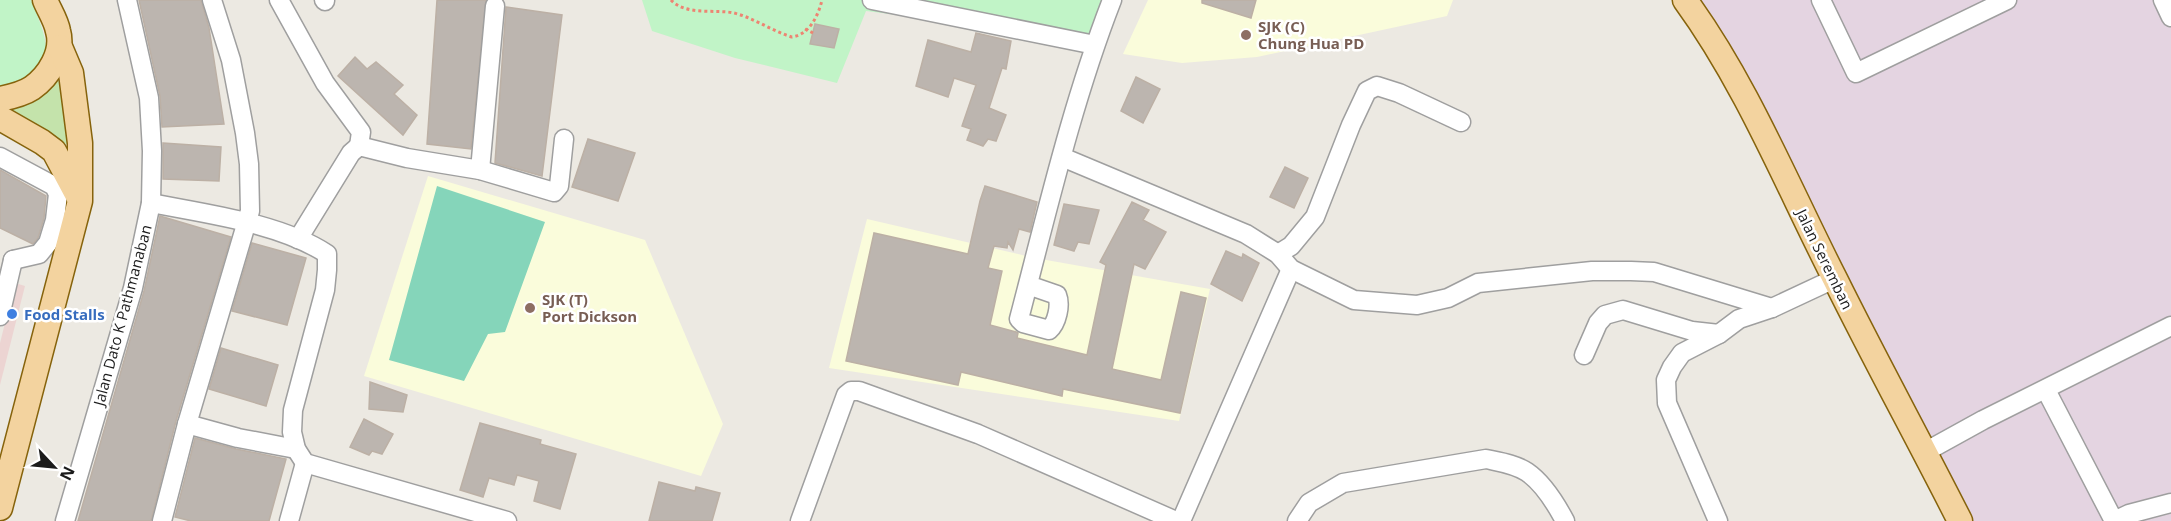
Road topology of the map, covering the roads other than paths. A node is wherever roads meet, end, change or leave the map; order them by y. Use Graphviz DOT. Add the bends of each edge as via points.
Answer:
graph roads {
  1 [pos="45,0"];
  2 [pos="127,0"];
  3 [pos="212,0"];
  4 [pos="279,0"];
  5 [pos="872,0"];
  6 [pos="1112,0"];
  7 [pos="1685,0"];
  8 [pos="1821,0"];
  9 [pos="2007,0"];
  10 [pos="2163,0"];
  11 [pos="495,6"];
  12 [pos="2171,16"];
  13 [pos="1095,45"];
  14 [pos="60,46"];
  15 [pos="0,99"];
  16 [pos="0,118"];
  17 [pos="1461,122"];
  18 [pos="0,130"];
  19 [pos="564,139"];
  20 [pos="359,146"];
  21 [pos="0,157"];
  22 [pos="1062,157"];
  23 [pos="64,170"];
  24 [pos="480,170"];
  25 [pos="80,201"];
  26 [pos="151,203"];
  27 [pos="246,223"];
  28 [pos="298,238"];
  29 [pos="1278,254"];
  30 [pos="7,256"];
  31 [pos="1291,269"];
  32 [pos="1834,279"];
  33 [pos="1028,285"];
  34 [pos="1772,308"];
  35 [pos="0,316"];
  36 [pos="2171,326"];
  37 [pos="1719,334"];
  38 [pos="1584,355"];
  39 [pos="2046,390"];
  40 [pos="187,424"];
  41 [pos="1925,452"];
  42 [pos="301,456"];
  43 [pos="1,500"];
  44 [pos="2171,503"];
  45 [pos="65,521"];
  46 [pos="162,521"];
  47 [pos="289,521"];
  48 [pos="507,521"];
  49 [pos="800,521"];
  50 [pos="1179,521"];
  51 [pos="1297,521"];
  52 [pos="1565,521"];
  53 [pos="1718,521"];
  54 [pos="1960,521"];
  55 [pos="2114,521"];
  1 -- 14 [label="main road" via="58,30"];
  2 -- 26 [label="street, Jalan Dato K Pathmanaban" via="149,98"];
  3 -- 27 [label="street" via="231,60 245,133 250,211"];
  4 -- 20 [label="street" via="325,83 361,132"];
  5 -- 13 [label="street"];
  6 -- 13 [label="street"];
  7 -- 32 [label="main road, Jalan Seremban" via="1708,32 1746,101"];
  8 -- 9 [label="street" via="1856,73"];
  10 -- 12 [label="street"];
  11 -- 24 [label="street"];
  13 -- 22 [label="street"];
  14 -- 15 [label="main road" via="45,76 31,88"];
  14 -- 25 [label="main road" via="71,74 80,143"];
  16 -- 23 [label="main road" via="54,151"];
  17 -- 29 [label="street" via="1399,93 1377,86 1367,91 1315,217 1291,246"];
  18 -- 23 [label="main road" via="38,150"];
  19 -- 24 [label="street" via="559,186 554,192"];
  20 -- 24 [label="street"];
  20 -- 28 [label="street"];
  21 -- 30 [label="street" via="54,186 58,194 48,243 39,254"];
  22 -- 29 [label="street" via="1246,234"];
  22 -- 33 [label="street"];
  23 -- 25 [label="main road"];
  25 -- 43 [label="main road"];
  26 -- 27 [label="street"];
  26 -- 45 [label="street, Jalan Dato K Pathmanaban" via="133,288"];
  27 -- 28 [label="street"];
  27 -- 40 [label="street"];
  28 -- 42 [label="street" via="327,254 325,290 293,410 292,432"];
  29 -- 31 [label="street"];
  30 -- 35 [label="street"];
  31 -- 34 [label="street" via="1354,300 1417,305 1448,298 1478,283 1592,271 1654,272"];
  31 -- 50 [label="street"];
  32 -- 34 [label="street"];
  32 -- 41 [label="main road, Jalan Seremban"];
  34 -- 37 [label="street" via="1739,319"];
  36 -- 39 [label="street"];
  37 -- 38 [label="street" via="1692,331 1623,310 1605,315 1598,323"];
  37 -- 53 [label="street" via="1682,353 1666,381 1667,404"];
  39 -- 41 [label="street"];
  39 -- 55 [label="street"];
  40 -- 42 [label="street"];
  40 -- 46 [label="street"];
  41 -- 54 [label="main road, Jalan Seremban"];
  42 -- 47 [label="street"];
  42 -- 48 [label="street"];
  44 -- 55 [label="street"];
  49 -- 50 [label="street" via="851,390 978,434"];
  51 -- 52 [label="street" via="1309,503 1343,483 1486,459 1527,472"];
}
